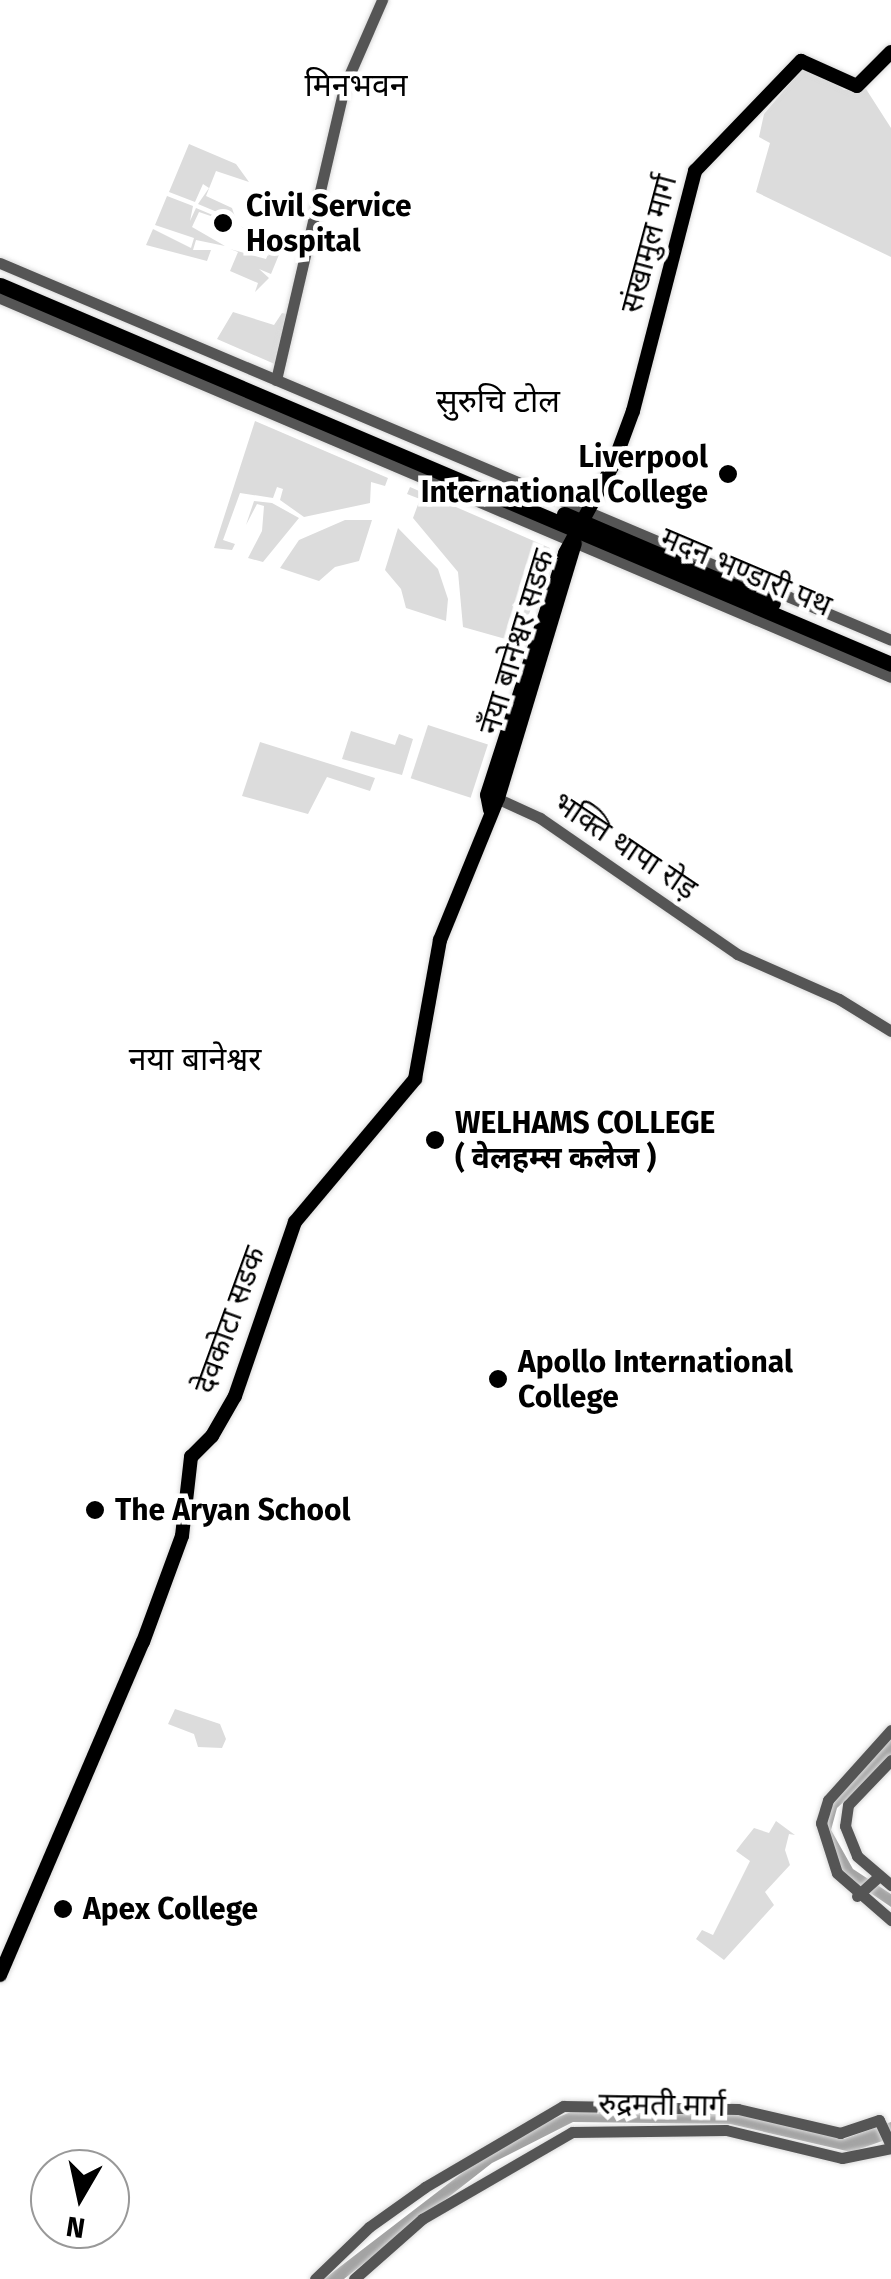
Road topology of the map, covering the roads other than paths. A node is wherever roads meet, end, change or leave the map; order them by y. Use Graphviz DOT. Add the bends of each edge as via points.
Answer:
graph roads {
  1 [pos="382,0"];
  2 [pos="891,52"];
  3 [pos="0,262"];
  4 [pos="0,276"];
  5 [pos="0,285"];
  6 [pos="0,298"];
  7 [pos="152,351"];
  8 [pos="200,359"];
  9 [pos="276,380"];
  10 [pos="414,456"];
  11 [pos="581,528"];
  12 [pos="891,640"];
  13 [pos="891,654"];
  14 [pos="891,664"];
  15 [pos="891,677"];
  16 [pos="492,801"];
  17 [pos="470,867"];
  18 [pos="891,1031"];
  19 [pos="891,1730"];
  20 [pos="891,1760"];
  21 [pos="878,1877"];
  22 [pos="891,1885"];
  23 [pos="860,1894"];
  24 [pos="891,1920"];
  25 [pos="0,1975"];
  26 [pos="884,2120"];
  27 [pos="891,2146"];
  28 [pos="316,2279"];
  29 [pos="354,2279"];
  1 -- 9 [label="street" via="344,88"];
  2 -- 11 [label="main road, संखामुल मार्ग" via="857,86 801,61 702,160 633,411"];
  3 -- 8 [label="street"];
  4 -- 7 [label="highway"];
  5 -- 7 [label="highway"];
  6 -- 7 [label="street"];
  7 -- 8 [label="highway"];
  7 -- 10 [label="street"];
  8 -- 9 [label="street"];
  8 -- 10 [label="highway"];
  9 -- 10 [label="street"];
  10 -- 11 [label="highway"];
  11 -- 12 [label="street"];
  11 -- 13 [label="highway, मदन भण्डारी पथ"];
  11 -- 14 [label="highway, मदन भण्डारी पथ"];
  11 -- 15 [label="street"];
  11 -- 16 [label="main road, नँया बानेश्वर सडक"];
  16 -- 17 [label="main road, नँया बानेश्वर सडक"];
  16 -- 18 [label="street, भक्ति थापा रोड़" via="514,805 706,931"];
  17 -- 25 [label="main road, देवकोटा सडक" via="440,940 416,1079 295,1222 234,1396 212,1436 190,1457 182,1536"];
  19 -- 23 [label="street" via="828,1800 821,1823 827,1854"];
  20 -- 21 [label="street" via="852,1801 845,1818 852,1848"];
  21 -- 22 [label="street"];
  21 -- 23 [label="street"];
  23 -- 24 [label="street"];
  26 -- 27 [label="street"];
  26 -- 28 [label="street" via="840,2132 738,2109 564,2106 424,2186 368,2226"];
  27 -- 29 [label="street, रुद्रमती मार्ग" via="842,2158 726,2130 587,2128 474,2184"];
}
